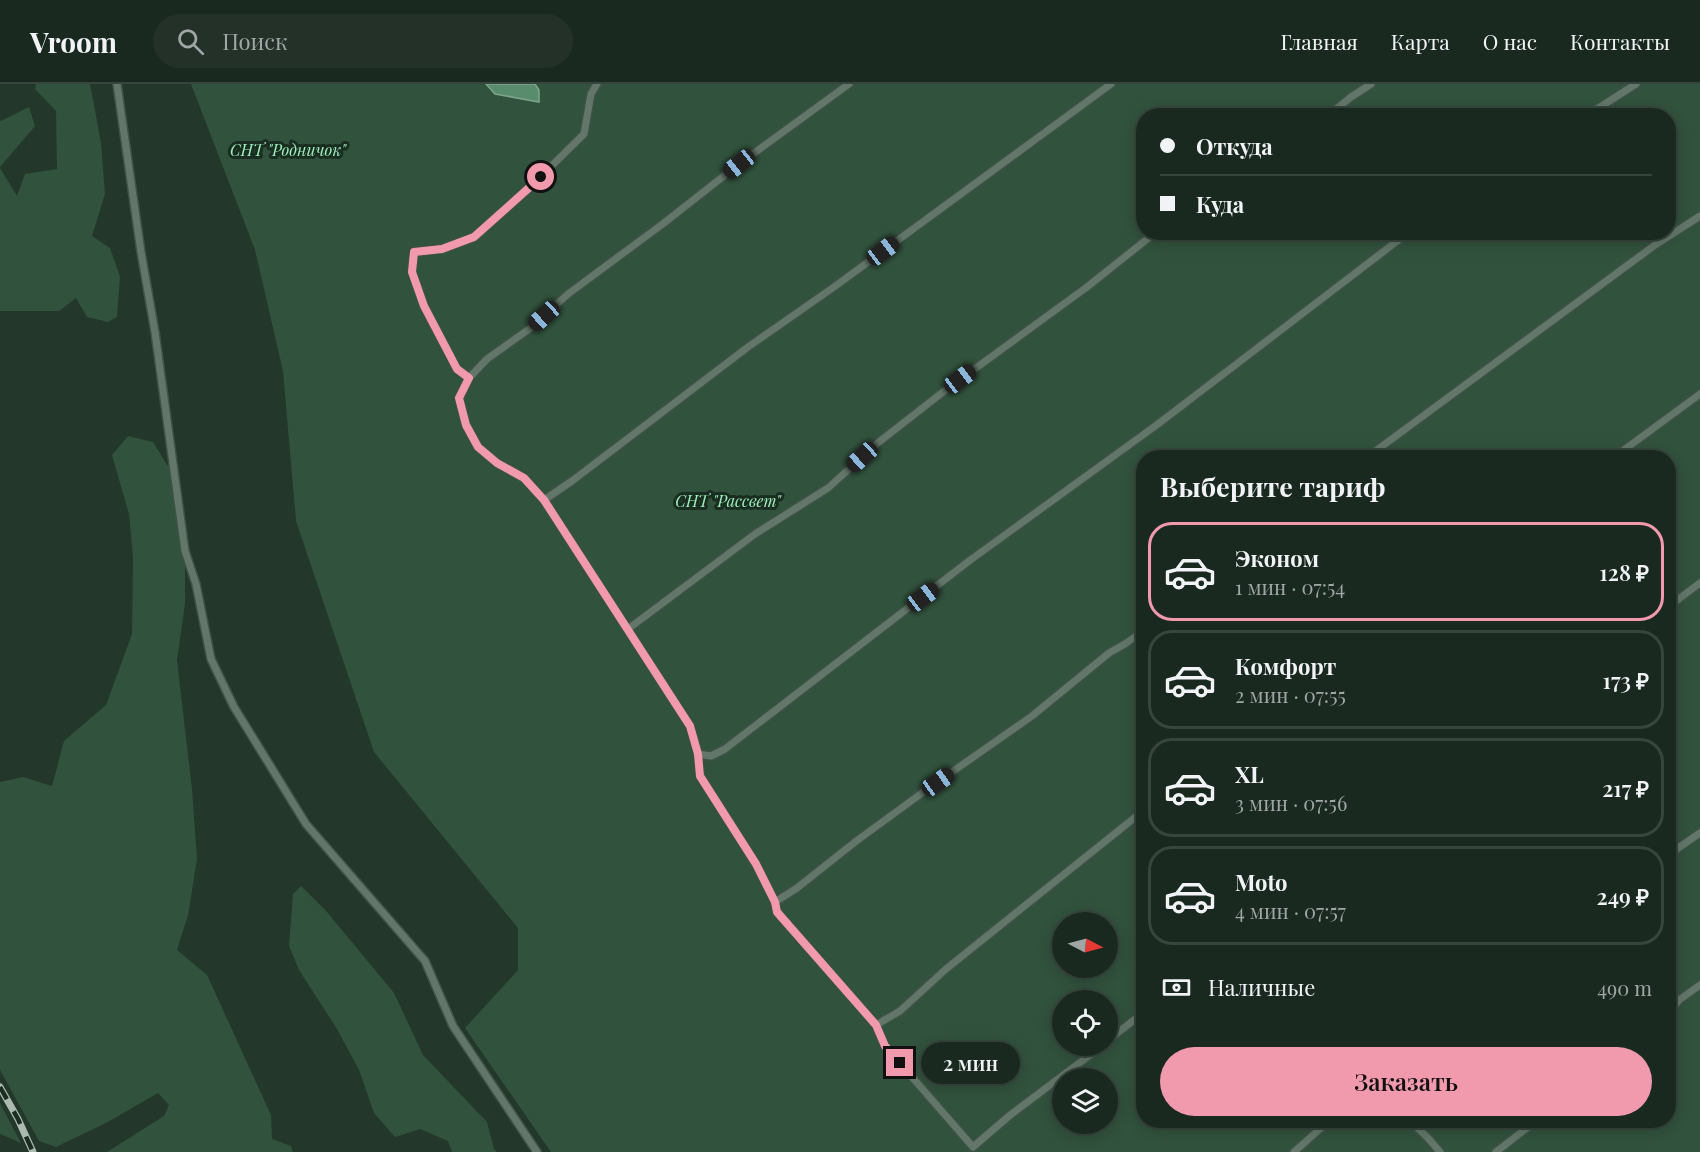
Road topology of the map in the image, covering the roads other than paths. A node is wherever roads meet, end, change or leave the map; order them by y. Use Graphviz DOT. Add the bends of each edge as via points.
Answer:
graph roads {
  1 [pos="117,84"];
  2 [pos="597,84"];
  3 [pos="849,84"];
  4 [pos="1111,84"];
  5 [pos="1371,84"];
  6 [pos="1636,84"];
  7 [pos="1338,108"];
  8 [pos="1598,108"];
  9 [pos="1700,216"];
  10 [pos="1676,231"];
  11 [pos="1146,240"];
  12 [pos="1399,240"];
  13 [pos="1663,240"];
  14 [pos="469,378"];
  15 [pos="1700,394"];
  16 [pos="1377,450"];
  17 [pos="1624,450"];
  18 [pos="544,500"];
  19 [pos="1700,583"];
  20 [pos="1676,601"];
  21 [pos="628,629"];
  22 [pos="1136,636"];
  23 [pos="698,754"];
  24 [pos="1136,817"];
  25 [pos="1700,833"];
  26 [pos="1676,850"];
  27 [pos="775,902"];
  28 [pos="1700,985"];
  29 [pos="1676,1004"];
  30 [pos="1136,1018"];
  31 [pos="876,1025"];
  32 [pos="1118,1032"];
  33 [pos="1089,1056"];
  34 [pos="1321,1128"];
  35 [pos="1417,1128"];
  36 [pos="1528,1128"];
  37 [pos="976,1150"];
  38 [pos="537,1152"];
  39 [pos="1294,1152"];
  40 [pos="1440,1152"];
  41 [pos="1496,1152"];
  1 -- 38 [label="lane" via="185,551 211,659 234,707 306,824 425,961 453,1026"];
  2 -- 14 [label="lane" via="591,94 584,134 526,191 474,237 442,249 414,252 412,272 424,306 457,369"];
  3 -- 14 [label="lane" via="568,294"];
  4 -- 18 [label="lane"];
  5 -- 7 [label="lane"];
  6 -- 8 [label="lane"];
  9 -- 10 [label="lane"];
  11 -- 21 [label="lane" via="934,399 828,488 755,534"];
  12 -- 23 [label="lane" via="724,749 711,756"];
  13 -- 16 [label="lane"];
  14 -- 18 [label="lane" via="459,398 466,425 478,447 524,478"];
  15 -- 17 [label="lane"];
  18 -- 21 [label="lane"];
  19 -- 20 [label="lane"];
  21 -- 23 [label="lane" via="690,726"];
  22 -- 27 [label="lane"];
  23 -- 27 [label="lane" via="700,776 756,864"];
  24 -- 31 [label="lane" via="946,969 900,1011"];
  25 -- 26 [label="lane"];
  27 -- 31 [label="lane" via="777,912"];
  28 -- 29 [label="lane"];
  30 -- 32 [label="lane"];
  31 -- 37 [label="lane" via="885,1046"];
  33 -- 37 [label="lane" via="1009,1116"];
  34 -- 39 [label="lane"];
  35 -- 40 [label="lane"];
  36 -- 41 [label="lane"];
}
